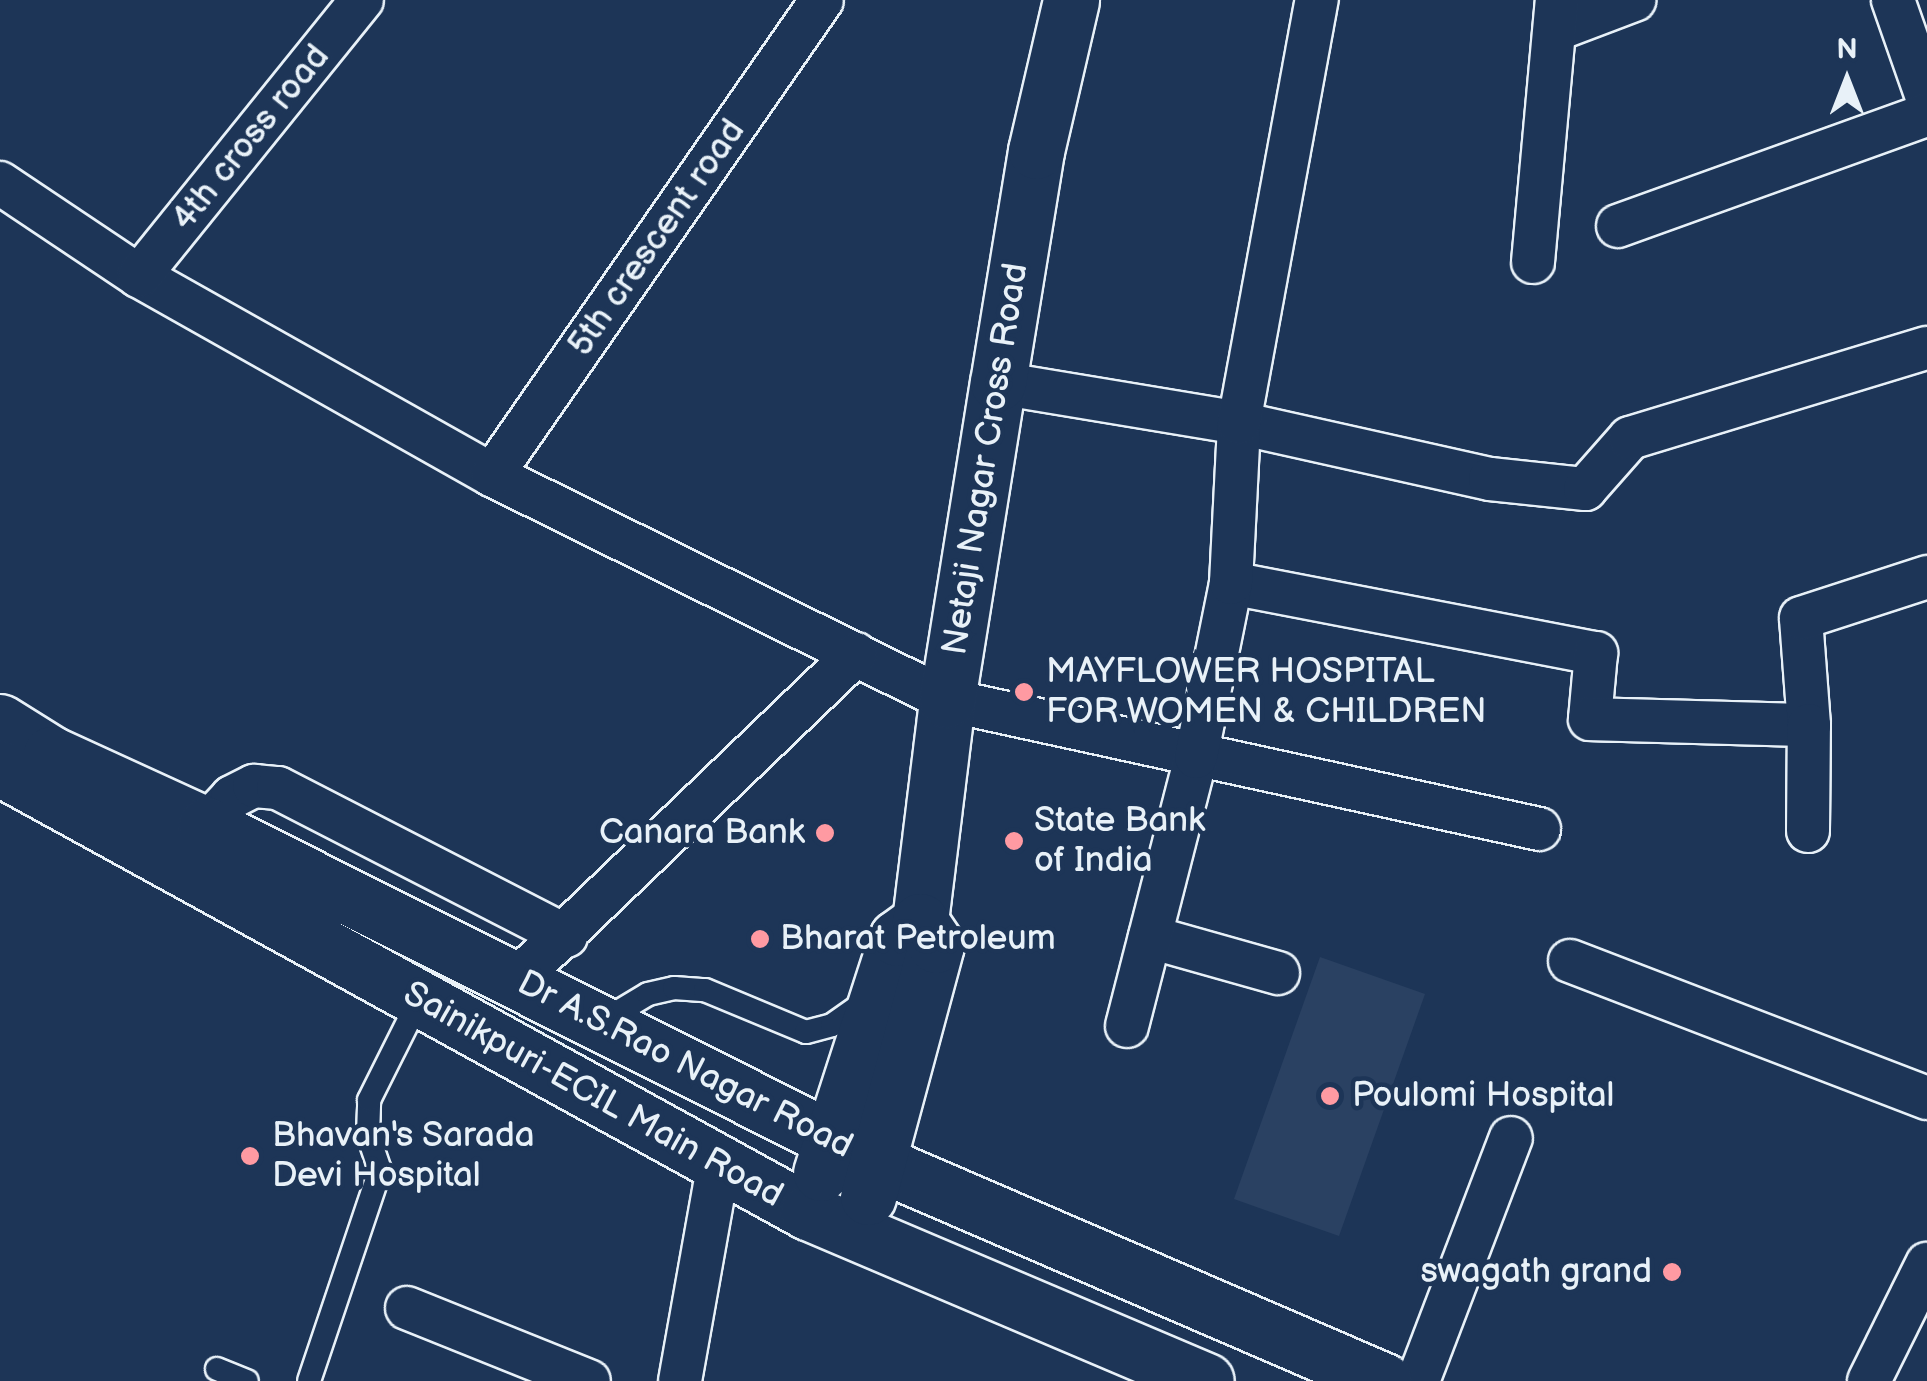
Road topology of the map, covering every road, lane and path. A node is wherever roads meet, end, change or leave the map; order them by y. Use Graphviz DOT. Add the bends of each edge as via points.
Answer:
graph roads {
  1 [pos="362,0"];
  2 [pos="822,0"];
  3 [pos="1071,0"];
  4 [pos="1317,0"];
  5 [pos="1634,0"];
  6 [pos="1894,0"];
  7 [pos="1556,15"];
  8 [pos="1927,97"];
  9 [pos="1927,114"];
  10 [pos="0,183"];
  11 [pos="1618,226"];
  12 [pos="1533,262"];
  13 [pos="139,276"];
  14 [pos="1927,348"];
  15 [pos="998,383"];
  16 [pos="1239,423"];
  17 [pos="492,475"];
  18 [pos="1927,577"];
  19 [pos="1231,583"];
  20 [pos="856,654"];
  21 [pos="947,700"];
  22 [pos="0,722"];
  23 [pos="1809,726"];
  24 [pos="1196,758"];
  25 [pos="0,768"];
  26 [pos="206,824"];
  27 [pos="1539,829"];
  28 [pos="1808,831"];
  29 [pos="920,920"];
  30 [pos="566,936"];
  31 [pos="1150,937"];
  32 [pos="1570,961"];
  33 [pos="1278,973"];
  34 [pos="516,980"];
  35 [pos="880,989"];
  36 [pos="418,1000"];
  37 [pos="603,1021"];
  38 [pos="1127,1026"];
  39 [pos="1927,1098"];
  40 [pos="833,1138"];
  41 [pos="1512,1138"];
  42 [pos="882,1164"];
  43 [pos="718,1166"];
  44 [pos="831,1222"];
  45 [pos="1927,1264"];
  46 [pos="407,1308"];
  47 [pos="217,1369"];
  48 [pos="248,1381"];
  49 [pos="309,1381"];
  50 [pos="589,1381"];
  51 [pos="680,1381"];
  52 [pos="1206,1381"];
  53 [pos="1384,1381"];
  54 [pos="1418,1381"];
  55 [pos="1869,1381"];
  1 -- 13 [label="street, 4th cross road"];
  2 -- 17 [label="street, 5th crescent road"];
  3 -- 15 [label="main road, Netaji Nagar Cross Road" via="1036,151"];
  4 -- 16 [label="street"];
  5 -- 7 [label="street"];
  6 -- 8 [label="street"];
  7 -- 12 [label="street"];
  9 -- 11 [label="street"];
  10 -- 13 [label="street"];
  13 -- 17 [label="street"];
  14 -- 16 [label="street" via="1630,438 1585,488 1490,479"];
  15 -- 16 [label="street"];
  15 -- 21 [label="main road, Netaji Nagar Cross Road"];
  16 -- 19 [label="street"];
  17 -- 20 [label="street"];
  18 -- 23 [label="street" via="1802,618"];
  19 -- 23 [label="street" via="1596,653 1590,719"];
  19 -- 24 [label="street"];
  20 -- 21 [label="street"];
  20 -- 30 [label="street"];
  21 -- 24 [label="street"];
  21 -- 29 [label="main road, Netaji Nagar Cross Road"];
  22 -- 26 [label="main road, Dr A.S.Rao Nagar Road" via="51,754"];
  23 -- 28 [label="street"];
  24 -- 27 [label="street"];
  24 -- 31 [label="street"];
  25 -- 36 [label="main road, Sainikpuri-ECIL Main Road"];
  26 -- 30 [label="street" via="254,786 278,788"];
  26 -- 34 [label="main road, Dr A.S.Rao Nagar Road"];
  29 -- 35 [label="main road" via="898,938"];
  29 -- 42 [label="main road, Netaji Nagar Cross Road" via="936,945"];
  30 -- 34 [label="street"];
  31 -- 33 [label="street"];
  31 -- 38 [label="street"];
  32 -- 39 [label="street"];
  34 -- 37 [label="main road, Dr A.S.Rao Nagar Road"];
  35 -- 37 [label="lane" via="818,1031 794,1028 705,990 674,988 648,994"];
  35 -- 40 [label="main road"];
  36 -- 43 [label="main road, Sainikpuri-ECIL Main Road"];
  36 -- 49 [label="lane" via="369,1100 368,1135 380,1170"];
  37 -- 40 [label="main road, Dr A.S.Rao Nagar Road"];
  40 -- 42 [label="main road, Dr A.S.Rao Nagar Road"];
  40 -- 44 [label="main road"];
  41 -- 54 [label="street"];
  42 -- 44 [label="main road, Netaji Nagar Cross Road"];
  42 -- 53 [label="main road, Dr A.S.Rao Nagar Road"];
  43 -- 44 [label="main road, Sainikpuri-ECIL Main Road"];
  43 -- 51 [label="street"];
  44 -- 52 [label="main road, Sainikpuri-ECIL Main Road"];
  45 -- 55 [label="street"];
  46 -- 50 [label="street"];
  47 -- 48 [label="lane"];
}
